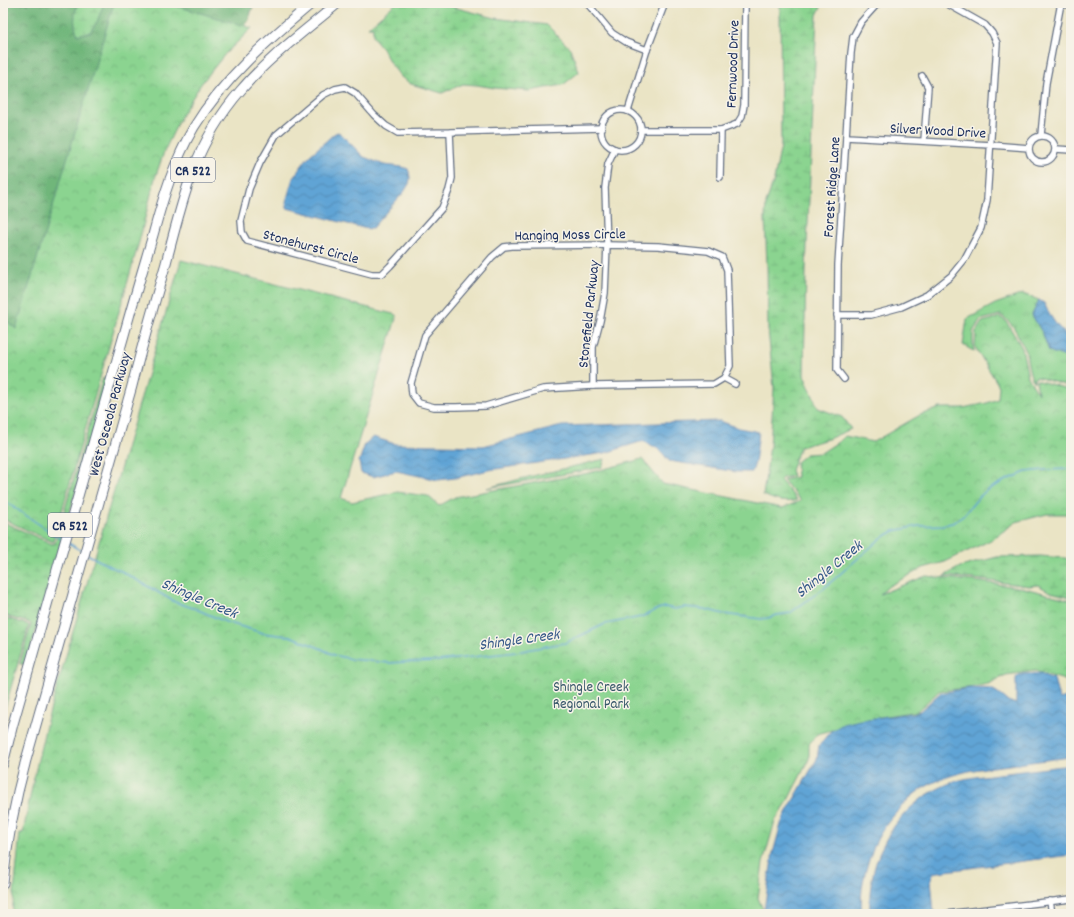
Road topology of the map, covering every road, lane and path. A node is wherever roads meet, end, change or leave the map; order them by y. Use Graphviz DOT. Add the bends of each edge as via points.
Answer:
graph roads {
  1 [pos="312,3"];
  2 [pos="338,3"];
  3 [pos="587,3"];
  4 [pos="665,3"];
  5 [pos="745,3"];
  6 [pos="878,3"];
  7 [pos="946,3"];
  8 [pos="1060,3"];
  9 [pos="1071,4"];
  10 [pos="647,50"];
  11 [pos="922,76"];
  12 [pos="628,112"];
  13 [pos="602,128"];
  14 [pos="641,130"];
  15 [pos="721,130"];
  16 [pos="450,132"];
  17 [pos="1041,135"];
  18 [pos="846,137"];
  19 [pos="924,141"];
  20 [pos="990,145"];
  21 [pos="1029,148"];
  22 [pos="615,149"];
  23 [pos="1056,149"];
  24 [pos="1071,150"];
  25 [pos="720,177"];
  26 [pos="607,245"];
  27 [pos="837,315"];
  28 [pos="724,378"];
  29 [pos="844,379"];
  30 [pos="735,384"];
  31 [pos="593,386"];
  32 [pos="3,764"];
  33 [pos="3,883"];
  34 [pos="1071,899"];
  35 [pos="1050,901"];
  36 [pos="983,912"];
  37 [pos="946,914"];
  38 [pos="1052,914"];
  1 -- 32 [label="main road, West Osceola Parkway / CR 522" via="228,81 203,113 186,141 168,181"];
  2 -- 33 [label="main road, West Osceola Parkway / CR 522" via="270,60 240,91 202,152 187,188 17,792"];
  3 -- 10 [label="street" via="612,33"];
  4 -- 10 [label="street"];
  5 -- 15 [label="street, Fernwood Drive" via="742,116 737,124"];
  6 -- 18 [label="street, Forest Ridge Lane" via="861,22 853,37"];
  7 -- 20 [label="street" via="985,25 997,43"];
  8 -- 9 [label="street"];
  8 -- 17 [label="street" via="1046,83"];
  10 -- 12 [label="street"];
  11 -- 19 [label="street" via="928,87"];
  12 -- 13 [label="street" via="612,112 604,120"];
  12 -- 14 [label="street" via="638,119"];
  13 -- 16 [label="street, Stonehurst Circle"];
  13 -- 22 [label="street" via="604,140"];
  14 -- 15 [label="street, Fernwood Drive"];
  14 -- 22 [label="street" via="639,139 631,148"];
  15 -- 25 [label="street"];
  16 -- 16 [label="street, Stonehurst Circle" via="398,133 374,115 355,92 345,88 335,89 323,95 276,135 249,189 241,221 242,232 247,241 372,274 382,274 442,208 452,178"];
  17 -- 21 [label="street" via="1034,138"];
  17 -- 23 [label="street" via="1052,139"];
  18 -- 19 [label="street, Silver Wood Drive"];
  18 -- 27 [label="street, Forest Ridge Lane"];
  19 -- 20 [label="street, Silver Wood Drive"];
  20 -- 21 [label="street, Silver Wood Drive"];
  20 -- 27 [label="street" via="987,200 981,228 964,260 951,276 927,295 901,307 872,315"];
  21 -- 23 [label="street" via="1034,159 1041,162 1051,159"];
  22 -- 26 [label="street, Stonefield Parkway" via="608,164 605,188"];
  23 -- 24 [label="street"];
  26 -- 28 [label="street, Hanging Moss Circle" via="658,246 708,251 722,257 727,270 730,359 730,366"];
  26 -- 31 [label="street, Stonefield Parkway" via="605,293 593,348"];
  26 -- 31 [label="street, Hanging Moss Circle" via="504,247 492,257 425,335 411,383 412,394 419,403 456,407 486,406 543,389"];
  27 -- 29 [label="street, Forest Ridge Lane" via="837,370"];
  28 -- 30 [label="street"];
  28 -- 31 [label="street, Hanging Moss Circle" via="714,384"];
  34 -- 35 [label="street"];
  35 -- 36 [label="street"];
  35 -- 38 [label="street"];
  36 -- 37 [label="street"];
}
